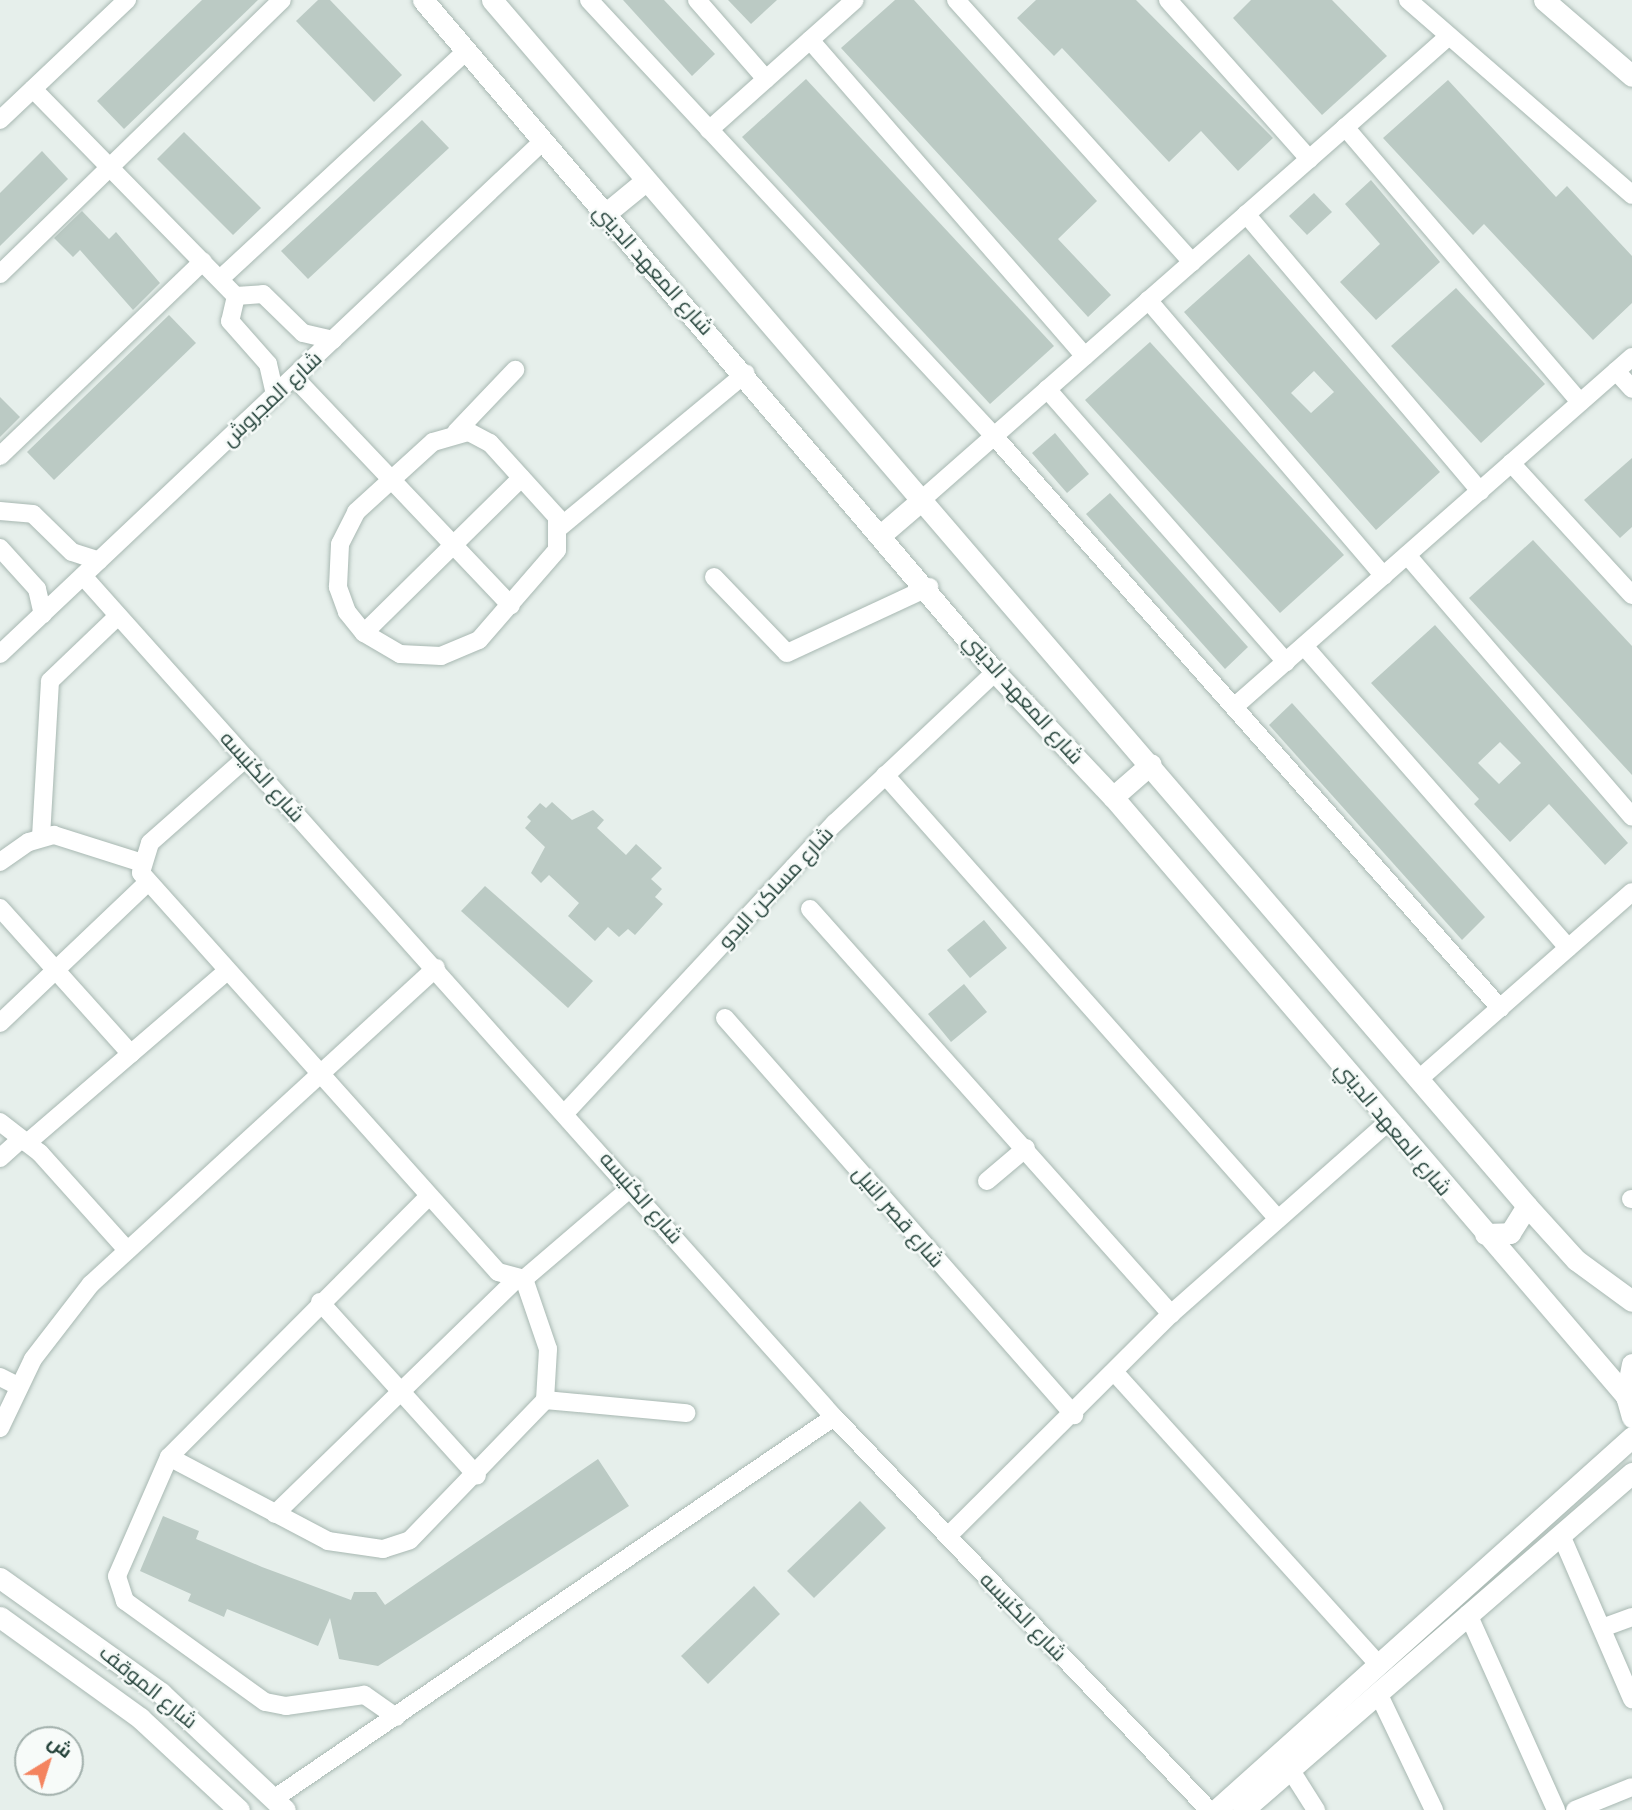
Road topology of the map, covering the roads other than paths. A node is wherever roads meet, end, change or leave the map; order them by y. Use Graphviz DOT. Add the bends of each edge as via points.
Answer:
graph roads {
  1 [pos="127,0"];
  2 [pos="282,0"];
  3 [pos="423,0"];
  4 [pos="492,0"];
  5 [pos="589,0"];
  6 [pos="697,0"];
  7 [pos="855,0"];
  8 [pos="956,0"];
  9 [pos="1168,0"];
  10 [pos="1408,0"];
  11 [pos="1544,0"];
  12 [pos="1449,36"];
  13 [pos="810,40"];
  14 [pos="466,51"];
  15 [pos="1632,76"];
  16 [pos="766,79"];
  17 [pos="33,89"];
  18 [pos="0,120"];
  19 [pos="1345,127"];
  20 [pos="709,130"];
  21 [pos="542,142"];
  22 [pos="1309,159"];
  23 [pos="111,167"];
  24 [pos="644,182"];
  25 [pos="1632,195"];
  26 [pos="605,214"];
  27 [pos="1246,214"];
  28 [pos="203,261"];
  29 [pos="1192,262"];
  30 [pos="0,274"];
  31 [pos="220,279"];
  32 [pos="236,296"];
  33 [pos="1148,300"];
  34 [pos="332,340"];
  35 [pos="1085,356"];
  36 [pos="1632,357"];
  37 [pos="515,370"];
  38 [pos="1616,371"];
  39 [pos="746,373"];
  40 [pos="294,377"];
  41 [pos="1047,389"];
  42 [pos="1632,389"];
  43 [pos="275,395"];
  44 [pos="1580,402"];
  45 [pos="456,432"];
  46 [pos="994,436"];
  47 [pos="0,456"];
  48 [pos="1511,463"];
  49 [pos="521,478"];
  50 [pos="390,479"];
  51 [pos="1480,491"];
  52 [pos="918,503"];
  53 [pos="0,515"];
  54 [pos="560,527"];
  55 [pos="883,534"];
  56 [pos="453,545"];
  57 [pos="0,548"];
  58 [pos="1407,555"];
  59 [pos="99,561"];
  60 [pos="82,576"];
  61 [pos="1384,576"];
  62 [pos="714,577"];
  63 [pos="929,587"];
  64 [pos="1632,595"];
  65 [pos="511,606"];
  66 [pos="43,614"];
  67 [pos="118,616"];
  68 [pos="364,633"];
  69 [pos="1304,646"];
  70 [pos="0,654"];
  71 [pos="1286,662"];
  72 [pos="995,672"];
  73 [pos="1234,707"];
  74 [pos="246,758"];
  75 [pos="1151,764"];
  76 [pos="885,775"];
  77 [pos="1113,797"];
  78 [pos="1632,817"];
  79 [pos="41,837"];
  80 [pos="0,862"];
  81 [pos="139,862"];
  82 [pos="147,883"];
  83 [pos="1632,892"];
  84 [pos="0,908"];
  85 [pos="810,909"];
  86 [pos="1568,948"];
  87 [pos="436,968"];
  88 [pos="55,970"];
  89 [pos="227,971"];
  90 [pos="1500,1008"];
  91 [pos="725,1018"];
  92 [pos="0,1023"];
  93 [pos="131,1054"];
  94 [pos="320,1074"];
  95 [pos="1419,1079"];
  96 [pos="566,1112"];
  97 [pos="1389,1121"];
  98 [pos="0,1122"];
  99 [pos="24,1141"];
  100 [pos="1026,1149"];
  101 [pos="0,1158"];
  102 [pos="987,1181"];
  103 [pos="633,1186"];
  104 [pos="429,1196"];
  105 [pos="1527,1206"];
  106 [pos="1278,1219"];
  107 [pos="1485,1234"];
  108 [pos="127,1250"];
  109 [pos="519,1280"];
  110 [pos="1632,1301"];
  111 [pos="320,1302"];
  112 [pos="1171,1314"];
  113 [pos="1632,1364"];
  114 [pos="1116,1374"];
  115 [pos="0,1377"];
  116 [pos="19,1386"];
  117 [pos="401,1391"];
  118 [pos="1626,1396"];
  119 [pos="545,1400"];
  120 [pos="686,1413"];
  121 [pos="1074,1415"];
  122 [pos="1632,1417"];
  123 [pos="834,1418"];
  124 [pos="0,1428"];
  125 [pos="1632,1437"];
  126 [pos="169,1457"];
  127 [pos="1632,1474"];
  128 [pos="477,1476"];
  129 [pos="275,1514"];
  130 [pos="1561,1535"];
  131 [pos="948,1536"];
  132 [pos="0,1578"];
  133 [pos="1468,1614"];
  134 [pos="0,1617"];
  135 [pos="1632,1617"];
  136 [pos="1602,1628"];
  137 [pos="1378,1664"];
  138 [pos="1378,1693"];
  139 [pos="1632,1699"];
  140 [pos="396,1717"];
  141 [pos="1290,1769"];
  142 [pos="1632,1787"];
  143 [pos="280,1804"];
  144 [pos="239,1810"];
  145 [pos="1209,1810"];
  146 [pos="1216,1810"];
  147 [pos="1243,1810"];
  148 [pos="1315,1810"];
  149 [pos="1434,1810"];
  150 [pos="1556,1810"];
  151 [pos="1575,1810"];
  1 -- 17 [label="street"];
  2 -- 23 [label="street"];
  3 -- 14 [label="street, شارع المعهد الديني"];
  4 -- 24 [label="street"];
  5 -- 20 [label="street"];
  6 -- 16 [label="street"];
  7 -- 13 [label="street"];
  8 -- 29 [label="street"];
  9 -- 22 [label="street"];
  10 -- 12 [label="street"];
  11 -- 15 [label="street"];
  12 -- 19 [label="street"];
  12 -- 25 [label="street"];
  13 -- 16 [label="street"];
  13 -- 35 [label="street"];
  14 -- 21 [label="street, شارع المعهد الديني"];
  14 -- 31 [label="street"];
  16 -- 20 [label="street"];
  17 -- 18 [label="street"];
  17 -- 23 [label="street"];
  19 -- 22 [label="street"];
  19 -- 44 [label="street"];
  20 -- 46 [label="street"];
  21 -- 26 [label="street, شارع المعهد الديني"];
  21 -- 34 [label="street, شارع المجروش"];
  22 -- 27 [label="street"];
  23 -- 28 [label="street"];
  23 -- 30 [label="street"];
  24 -- 26 [label="street"];
  24 -- 52 [label="street"];
  26 -- 39 [label="street, شارع المعهد الديني"];
  27 -- 29 [label="street"];
  27 -- 51 [label="street"];
  28 -- 31 [label="street"];
  28 -- 47 [label="street"];
  29 -- 33 [label="street"];
  31 -- 32 [label="street"];
  32 -- 34 [label="street" via="262,294 299,330"];
  32 -- 43 [label="street" via="230,321 268,364"];
  33 -- 35 [label="street"];
  33 -- 61 [label="street"];
  34 -- 40 [label="street, شارع المجروش"];
  35 -- 41 [label="street"];
  36 -- 38 [label="street"];
  37 -- 45 [label="street"];
  38 -- 42 [label="street"];
  38 -- 44 [label="street"];
  39 -- 54 [label="street"];
  39 -- 55 [label="street, شارع المعهد الديني"];
  40 -- 43 [label="street, شارع المجروش"];
  40 -- 50 [label="street"];
  41 -- 46 [label="street"];
  41 -- 71 [label="street"];
  43 -- 59 [label="street, شارع المجروش"];
  44 -- 48 [label="street"];
  45 -- 49 [label="street" via="480,436"];
  45 -- 50 [label="street" via="433,442"];
  46 -- 52 [label="street"];
  46 -- 73 [label="street"];
  48 -- 51 [label="street"];
  48 -- 64 [label="street"];
  49 -- 54 [label="street"];
  49 -- 56 [label="street"];
  50 -- 56 [label="street"];
  50 -- 68 [label="street" via="347,527 337,561 348,612"];
  51 -- 58 [label="street"];
  52 -- 55 [label="street"];
  52 -- 75 [label="street"];
  53 -- 59 [label="street" via="33,514 72,552"];
  54 -- 65 [label="street" via="557,550"];
  55 -- 63 [label="street, شارع المعهد الديني"];
  56 -- 65 [label="street"];
  56 -- 68 [label="street"];
  57 -- 66 [label="street" via="37,589"];
  58 -- 61 [label="street"];
  58 -- 78 [label="street"];
  59 -- 60 [label="street, شارع المجروش"];
  60 -- 66 [label="street, شارع المجروش"];
  60 -- 67 [label="street, شارع الكنيسه"];
  61 -- 69 [label="street"];
  62 -- 63 [label="street" via="787,653"];
  63 -- 72 [label="street, شارع المعهد الديني"];
  65 -- 68 [label="street" via="479,640 442,656 400,654"];
  66 -- 70 [label="street, شارع المجروش"];
  67 -- 74 [label="street, شارع الكنيسه"];
  67 -- 79 [label="street" via="50,681"];
  69 -- 71 [label="street"];
  69 -- 86 [label="street"];
  71 -- 73 [label="street"];
  72 -- 76 [label="street, شارع مساكن البدو"];
  72 -- 77 [label="street, شارع المعهد الديني"];
  73 -- 90 [label="street"];
  74 -- 81 [label="street" via="150,843"];
  74 -- 87 [label="street, شارع الكنيسه"];
  75 -- 77 [label="street"];
  75 -- 95 [label="street"];
  76 -- 96 [label="street, شارع مساكن البدو"];
  76 -- 106 [label="street"];
  77 -- 97 [label="street, شارع المعهد الديني"];
  79 -- 80 [label="street"];
  79 -- 81 [label="street" via="67,836"];
  81 -- 82 [label="street"];
  82 -- 88 [label="street"];
  82 -- 89 [label="street"];
  83 -- 86 [label="street"];
  84 -- 88 [label="street"];
  85 -- 100 [label="street"];
  86 -- 90 [label="street"];
  87 -- 94 [label="street"];
  87 -- 96 [label="street, شارع الكنيسه"];
  88 -- 92 [label="street"];
  88 -- 93 [label="street"];
  89 -- 93 [label="street"];
  89 -- 94 [label="street"];
  90 -- 95 [label="street"];
  91 -- 121 [label="street, شارع قصر النيل"];
  93 -- 99 [label="street"];
  94 -- 104 [label="street"];
  94 -- 108 [label="street"];
  95 -- 105 [label="street"];
  96 -- 103 [label="street, شارع الكنيسه"];
  97 -- 106 [label="street"];
  97 -- 107 [label="street, شارع المعهد الديني"];
  98 -- 99 [label="street"];
  99 -- 101 [label="street"];
  99 -- 108 [label="street"];
  100 -- 102 [label="street"];
  100 -- 112 [label="street"];
  103 -- 109 [label="street"];
  103 -- 123 [label="street, شارع الكنيسه"];
  104 -- 109 [label="street" via="498,1272"];
  104 -- 111 [label="street"];
  105 -- 107 [label="street" via="1510,1233"];
  105 -- 110 [label="street" via="1576,1260"];
  106 -- 112 [label="street"];
  107 -- 118 [label="street, شارع المعهد الديني"];
  108 -- 116 [label="street" via="70,1307"];
  109 -- 117 [label="street"];
  109 -- 119 [label="street" via="548,1349"];
  111 -- 117 [label="street"];
  111 -- 126 [label="street"];
  112 -- 114 [label="street"];
  113 -- 118 [label="street"];
  114 -- 121 [label="street"];
  114 -- 137 [label="street"];
  115 -- 116 [label="street"];
  116 -- 124 [label="street"];
  117 -- 128 [label="street"];
  117 -- 129 [label="street"];
  118 -- 122 [label="street"];
  119 -- 120 [label="street"];
  119 -- 128 [label="street"];
  121 -- 131 [label="street"];
  123 -- 131 [label="street, شارع الكنيسه"];
  123 -- 140 [label="street"];
  125 -- 137 [label="street"];
  126 -- 129 [label="street"];
  126 -- 140 [label="street" via="117,1576 125,1601 265,1702 286,1706 364,1695"];
  127 -- 130 [label="street"];
  128 -- 129 [label="street" via="417,1534 383,1549 328,1541"];
  130 -- 133 [label="street"];
  130 -- 136 [label="street"];
  131 -- 145 [label="street, شارع الكنيسه"];
  132 -- 143 [label="street, شارع الموقف" via="140,1676"];
  133 -- 138 [label="street"];
  133 -- 150 [label="street"];
  134 -- 144 [label="street, شارع الموقف" via="130,1710"];
  135 -- 136 [label="street"];
  136 -- 139 [label="street"];
  137 -- 146 [label="street"];
  138 -- 141 [label="street"];
  138 -- 149 [label="street"];
  140 -- 143 [label="street"];
  141 -- 147 [label="street"];
  141 -- 148 [label="street"];
  142 -- 151 [label="street"];
}
